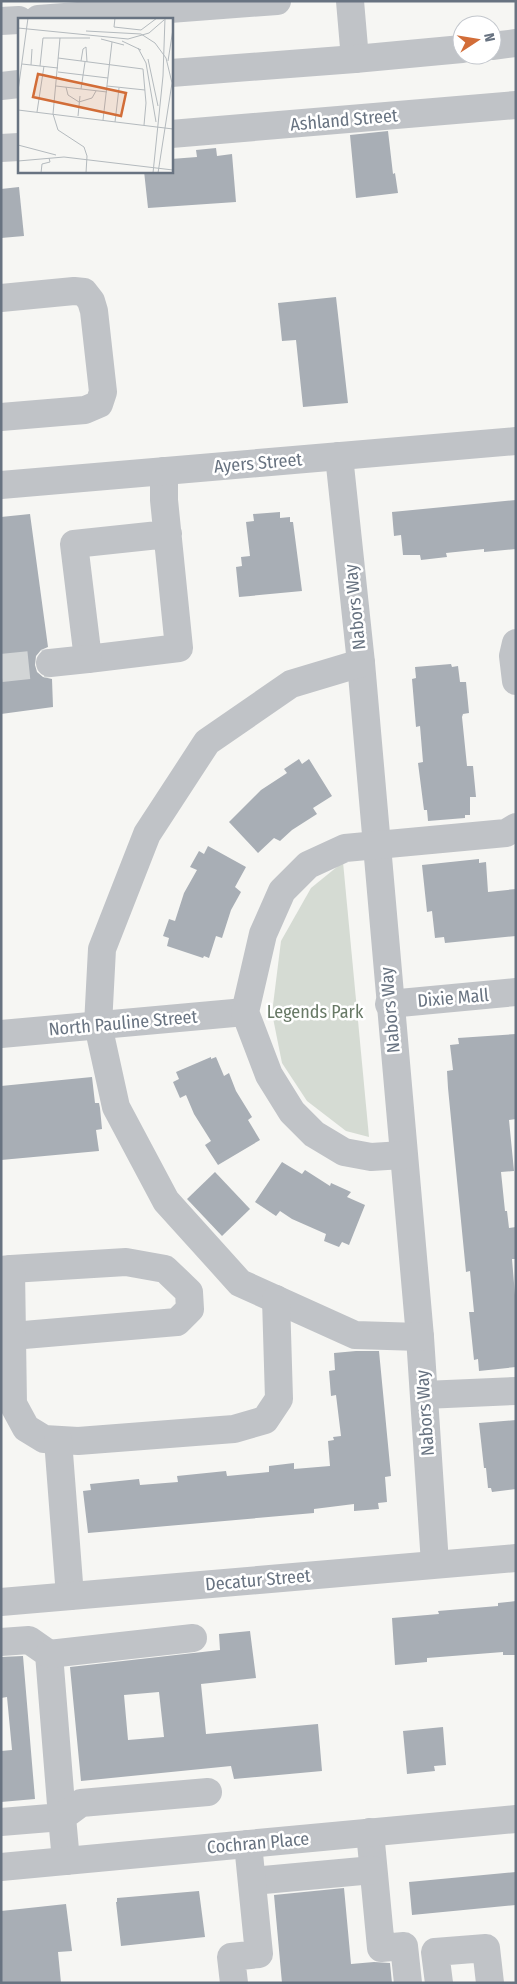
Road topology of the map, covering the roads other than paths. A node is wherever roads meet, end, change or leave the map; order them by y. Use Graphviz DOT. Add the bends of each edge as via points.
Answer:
graph roads {
  1 [pos="278,1"];
  2 [pos="350,1"];
  3 [pos="51,18"];
  4 [pos="18,20"];
  5 [pos="1,22"];
  6 [pos="516,43"];
  7 [pos="502,45"];
  8 [pos="452,50"];
  9 [pos="355,59"];
  10 [pos="172,73"];
  11 [pos="18,84"];
  12 [pos="1,86"];
  13 [pos="516,105"];
  14 [pos="172,134"];
  15 [pos="18,147"];
  16 [pos="1,148"];
  17 [pos="1,298"];
  18 [pos="1,417"];
  19 [pos="516,441"];
  20 [pos="339,456"];
  21 [pos="164,471"];
  22 [pos="1,485"];
  23 [pos="168,534"];
  24 [pos="516,643"];
  25 [pos="88,659"];
  26 [pos="50,663"];
  27 [pos="360,663"];
  28 [pos="516,681"];
  29 [pos="516,827"];
  30 [pos="376,846"];
  31 [pos="516,992"];
  32 [pos="389,1004"];
  33 [pos="245,1012"];
  34 [pos="98,1025"];
  35 [pos="1,1034"];
  36 [pos="403,1154"];
  37 [pos="6,1270"];
  38 [pos="276,1299"];
  39 [pos="12,1336"];
  40 [pos="420,1337"];
  41 [pos="516,1391"];
  42 [pos="424,1395"];
  43 [pos="58,1440"];
  44 [pos="516,1558"];
  45 [pos="435,1564"];
  46 [pos="70,1596"];
  47 [pos="1,1602"];
  48 [pos="193,1638"];
  49 [pos="1,1642"];
  50 [pos="49,1654"];
  51 [pos="208,1792"];
  52 [pos="62,1817"];
  53 [pos="516,1819"];
  54 [pos="1,1822"];
  55 [pos="370,1832"];
  56 [pos="248,1844"];
  57 [pos="66,1861"];
  58 [pos="1,1867"];
  59 [pos="374,1870"];
  60 [pos="252,1881"];
  61 [pos="234,1983"];
  62 [pos="408,1983"];
  63 [pos="438,1983"];
  64 [pos="490,1983"];
  1 -- 3 [label="street"];
  2 -- 9 [label="street"];
  4 -- 5 [label="street"];
  6 -- 7 [label="street"];
  8 -- 9 [label="street"];
  9 -- 10 [label="street"];
  11 -- 12 [label="street"];
  13 -- 14 [label="street, Ashland Street"];
  15 -- 16 [label="street"];
  17 -- 18 [label="street" via="84,292 94,311 104,392 99,404 85,410"];
  19 -- 20 [label="street, Ayers Street"];
  20 -- 21 [label="street, Ayers Street"];
  20 -- 27 [label="street, Nabors Way"];
  21 -- 22 [label="street, Ayers Street"];
  21 -- 23 [label="street"];
  23 -- 25 [label="street" via="180,648"];
  23 -- 25 [label="street" via="74,544"];
  24 -- 28 [label="street" via="513,656"];
  25 -- 26 [label="street"];
  27 -- 30 [label="street, Nabors Way"];
  27 -- 34 [label="street" via="291,684 207,742 147,834 102,949"];
  29 -- 30 [label="street" via="506,832"];
  30 -- 32 [label="street, Nabors Way"];
  30 -- 33 [label="street" via="345,848 308,865 282,891 263,934"];
  31 -- 32 [label="street, Dixie Mall"];
  32 -- 36 [label="street, Nabors Way"];
  33 -- 34 [label="street, North Pauline Street"];
  33 -- 36 [label="street" via="269,1075 292,1112 314,1134 344,1152 371,1157"];
  34 -- 35 [label="street, North Pauline Street"];
  34 -- 38 [label="street" via="116,1107 166,1201 240,1283"];
  36 -- 40 [label="street, Nabors Way"];
  37 -- 39 [label="street"];
  37 -- 39 [label="street" via="126,1262 165,1269 189,1292 190,1309 177,1322"];
  38 -- 40 [label="street" via="355,1335"];
  38 -- 43 [label="street" via="278,1399 265,1420 234,1429"];
  39 -- 43 [label="street" via="13,1404 26,1428 44,1439"];
  40 -- 42 [label="street, Nabors Way"];
  41 -- 42 [label="street"];
  42 -- 45 [label="street, Nabors Way"];
  43 -- 46 [label="street"];
  44 -- 45 [label="street, Decatur Street"];
  45 -- 46 [label="street, Decatur Street"];
  46 -- 47 [label="street, Decatur Street"];
  48 -- 50 [label="street"];
  49 -- 50 [label="street" via="29,1640"];
  50 -- 52 [label="street"];
  51 -- 52 [label="street" via="81,1803"];
  52 -- 54 [label="street"];
  52 -- 57 [label="street"];
  53 -- 55 [label="street, Cochran Place"];
  55 -- 56 [label="street, Cochran Place"];
  55 -- 59 [label="street"];
  56 -- 57 [label="street, Cochran Place"];
  56 -- 60 [label="street"];
  57 -- 58 [label="street, Cochran Place"];
  59 -- 60 [label="street"];
  59 -- 62 [label="street" via="381,1948 404,1946"];
  60 -- 61 [label="street" via="259,1954 231,1956"];
  63 -- 64 [label="street" via="435,1952 486,1948"];
}
